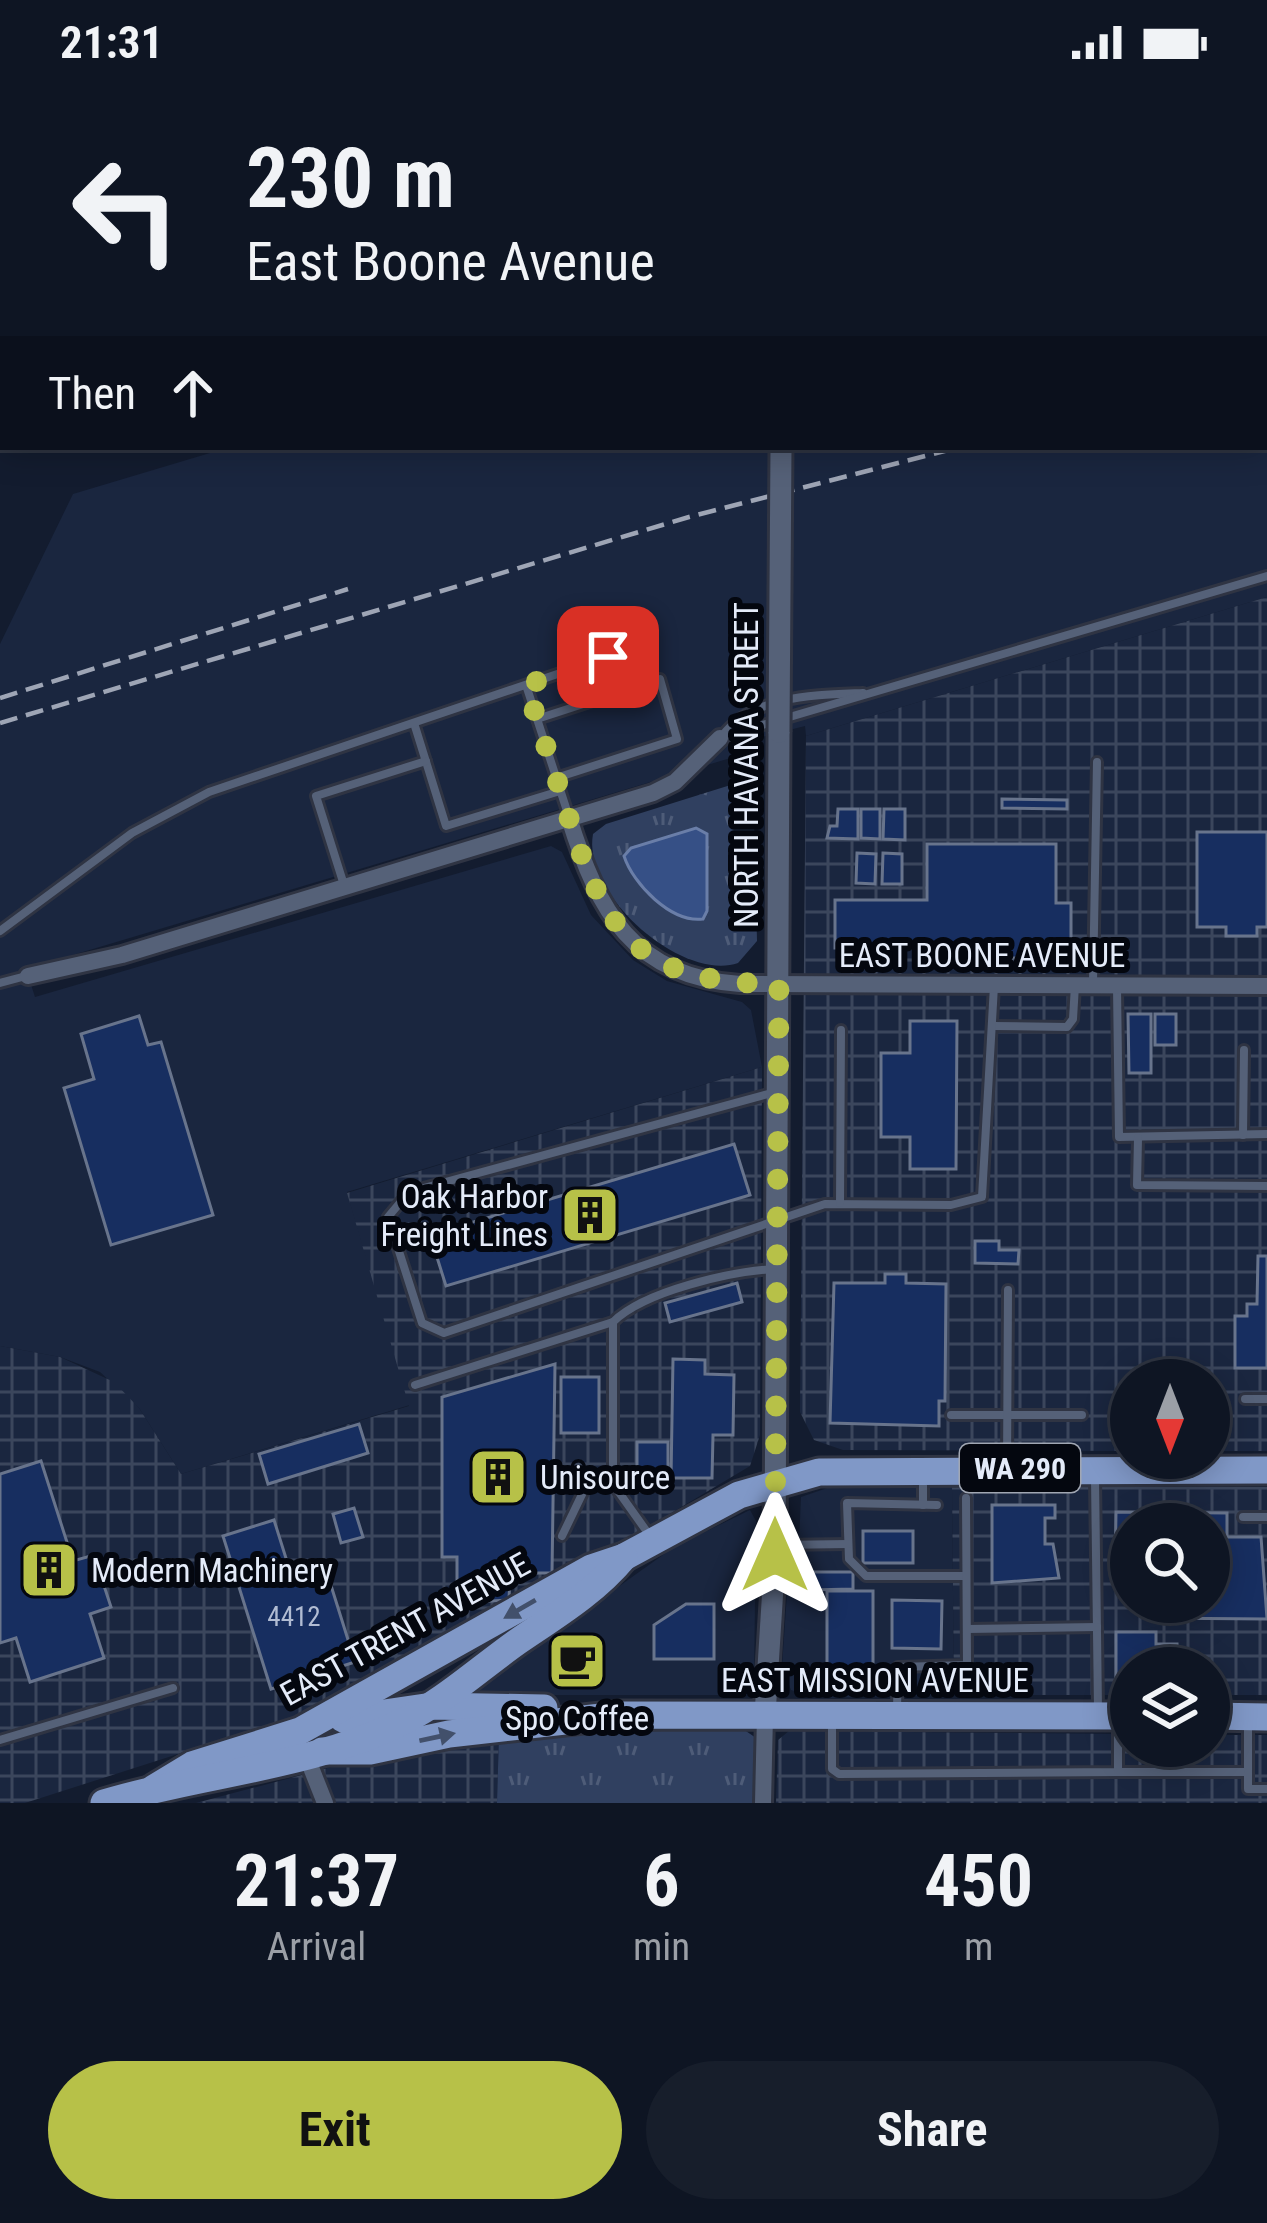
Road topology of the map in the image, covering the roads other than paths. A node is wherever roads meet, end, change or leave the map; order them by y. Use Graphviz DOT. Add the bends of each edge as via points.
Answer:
graph roads {
  1 [pos="781,450"];
  2 [pos="1267,576"];
  3 [pos="649,643"];
  4 [pos="526,685"];
  5 [pos="888,689"];
  6 [pos="537,719"];
  7 [pos="414,722"];
  8 [pos="720,738"];
  9 [pos="426,761"];
  10 [pos="1097,762"];
  11 [pos="556,778"];
  12 [pos="560,791"];
  13 [pos="569,818"];
  14 [pos="345,887"];
  15 [pos="0,931"];
  16 [pos="28,976"];
  17 [pos="0,983"];
  18 [pos="779,984"];
  19 [pos="994,985"];
  20 [pos="1084,985"];
  21 [pos="1117,985"];
  22 [pos="1267,986"];
  23 [pos="993,1026"];
  24 [pos="841,1030"];
  25 [pos="1244,1050"];
  26 [pos="778,1091"];
  27 [pos="1267,1134"];
  28 [pos="1243,1135"];
  29 [pos="1138,1138"];
  30 [pos="1267,1186"];
  31 [pos="840,1203"];
  32 [pos="777,1219"];
  33 [pos="777,1268"];
  34 [pos="1009,1290"];
  35 [pos="614,1322"];
  36 [pos="415,1385"];
  37 [pos="1245,1399"];
  38 [pos="1267,1399"];
  39 [pos="951,1415"];
  40 [pos="1007,1415"];
  41 [pos="1082,1415"];
  42 [pos="923,1468"];
  43 [pos="1007,1468"];
  44 [pos="1095,1468"];
  45 [pos="1267,1470"];
  46 [pos="776,1482"];
  47 [pos="613,1484"];
  48 [pos="966,1498"];
  49 [pos="923,1505"];
  50 [pos="937,1505"];
  51 [pos="1243,1517"];
  52 [pos="1267,1517"];
  53 [pos="562,1537"];
  54 [pos="653,1540"];
  55 [pos="848,1544"];
  56 [pos="775,1545"];
  57 [pos="624,1557"];
  58 [pos="967,1576"];
  59 [pos="1097,1627"];
  60 [pos="967,1629"];
  61 [pos="173,1688"];
  62 [pos="1110,1689"];
  63 [pos="432,1706"];
  64 [pos="620,1715"];
  65 [pos="765,1715"];
  66 [pos="832,1715"];
  67 [pos="897,1715"];
  68 [pos="1110,1717"];
  69 [pos="1257,1717"];
  70 [pos="0,1740"];
  71 [pos="309,1746"];
  72 [pos="1118,1767"];
  73 [pos="1118,1772"];
  74 [pos="1248,1772"];
  75 [pos="1267,1789"];
  76 [pos="104,1803"];
  77 [pos="325,1803"];
  78 [pos="764,1803"];
  1 -- 18 [label="street, NORTH HAVANA STREET, bridge"];
  2 -- 5 [label="lane"];
  3 -- 4 [label="lane"];
  4 -- 6 [label="lane"];
  4 -- 7 [label="lane"];
  5 -- 8 [label="lane"];
  5 -- 8 [label="lane" via="792,699 741,716"];
  6 -- 11 [label="lane"];
  6 -- 11 [label="lane" via="660,679 677,740"];
  7 -- 9 [label="lane"];
  7 -- 15 [label="lane" via="169,810"];
  8 -- 13 [label="street" via="666,788"];
  9 -- 12 [label="lane" via="446,826"];
  9 -- 14 [label="lane" via="316,796"];
  10 -- 20 [label="lane"];
  11 -- 12 [label="lane"];
  12 -- 13 [label="lane"];
  13 -- 14 [label="street"];
  13 -- 18 [label="street, EAST BOONE AVENUE" via="602,907 643,951 701,979"];
  14 -- 16 [label="street"];
  16 -- 17 [label="lane"];
  18 -- 19 [label="street, EAST BOONE AVENUE"];
  18 -- 26 [label="street, NORTH HAVANA STREET"];
  19 -- 20 [label="street, EAST BOONE AVENUE"];
  19 -- 23 [label="lane"];
  20 -- 21 [label="street, EAST BOONE AVENUE"];
  20 -- 23 [label="lane" via="1067,1027"];
  21 -- 22 [label="street, EAST BOONE AVENUE"];
  21 -- 29 [label="lane" via="1119,1137"];
  23 -- 31 [label="lane" via="982,1197 951,1205"];
  24 -- 31 [label="lane"];
  25 -- 28 [label="lane"];
  26 -- 32 [label="street, NORTH HAVANA STREET"];
  26 -- 32 [label="lane" via="409,1192 388,1217 422,1323 444,1333"];
  27 -- 28 [label="lane"];
  28 -- 29 [label="lane"];
  29 -- 30 [label="lane" via="1137,1185"];
  31 -- 32 [label="lane"];
  32 -- 33 [label="street, NORTH HAVANA STREET"];
  33 -- 35 [label="lane" via="629,1306"];
  33 -- 46 [label="street, NORTH HAVANA STREET"];
  34 -- 40 [label="lane"];
  35 -- 36 [label="lane"];
  35 -- 47 [label="lane"];
  37 -- 38 [label="lane"];
  39 -- 40 [label="lane"];
  40 -- 41 [label="lane"];
  40 -- 43 [label="lane"];
  42 -- 43 [label="main road, EAST TRENT AVENUE / WA 290"];
  42 -- 46 [label="main road, EAST TRENT AVENUE / WA 290" via="842,1469"];
  42 -- 49 [label="lane"];
  43 -- 44 [label="main road, EAST TRENT AVENUE / WA 290"];
  44 -- 45 [label="main road, EAST TRENT AVENUE / WA 290"];
  44 -- 59 [label="lane"];
  46 -- 54 [label="main road, EAST TRENT AVENUE / WA 290"];
  46 -- 56 [label="street, NORTH HAVANA STREET"];
  47 -- 53 [label="lane" via="587,1484"];
  47 -- 54 [label="lane"];
  48 -- 58 [label="lane"];
  49 -- 50 [label="lane"];
  49 -- 55 [label="lane" via="847,1503"];
  51 -- 52 [label="lane"];
  54 -- 57 [label="main road, EAST TRENT AVENUE / WA 290"];
  55 -- 56 [label="lane"];
  55 -- 58 [label="lane" via="849,1559 866,1576"];
  56 -- 65 [label="street, NORTH HAVANA STREET"];
  57 -- 63 [label="main road, EAST TRENT AVENUE / WA 290" via="601,1584"];
  57 -- 71 [label="main road, EAST TRENT AVENUE / WA 290, one-way" via="591,1568"];
  58 -- 60 [label="lane"];
  59 -- 60 [label="lane"];
  59 -- 62 [label="lane"];
  60 -- 67 [label="lane" via="967,1665 898,1666"];
  61 -- 70 [label="lane"];
  63 -- 64 [label="main road, EAST MISSION AVENUE"];
  63 -- 71 [label="main road, EAST TRENT AVENUE / WA 290" via="391,1727"];
  64 -- 65 [label="main road, EAST MISSION AVENUE"];
  71 -- 64 [label="main road, EAST MISSION AVENUE, one-way" via="370,1751"];
  65 -- 66 [label="main road, EAST MISSION AVENUE"];
  65 -- 78 [label="street, NORTH HAVANA STREET"];
  66 -- 67 [label="main road, EAST MISSION AVENUE"];
  66 -- 73 [label="lane" via="832,1769 839,1774"];
  67 -- 68 [label="main road, EAST MISSION AVENUE"];
  69 -- 74 [label="lane"];
  71 -- 76 [label="main road, EAST TRENT AVENUE / WA 290" via="192,1765 154,1788"];
  71 -- 77 [label="street"];
  72 -- 73 [label="lane"];
  73 -- 74 [label="lane"];
  74 -- 75 [label="lane" via="1248,1789"];
}
